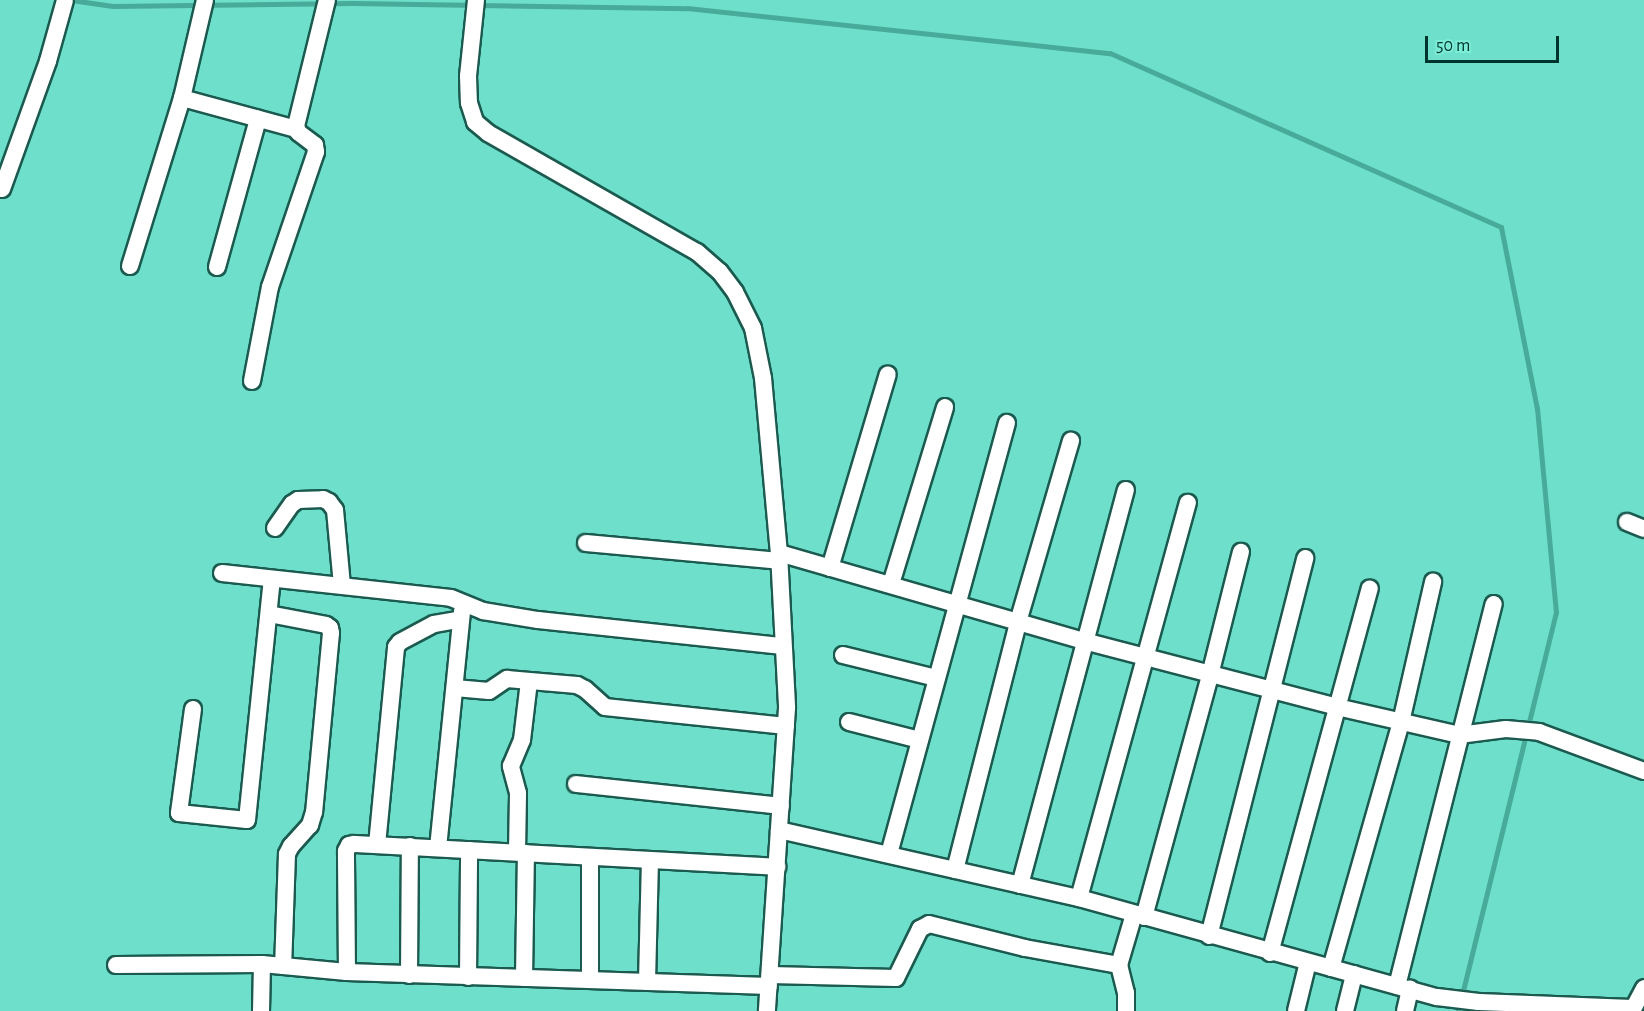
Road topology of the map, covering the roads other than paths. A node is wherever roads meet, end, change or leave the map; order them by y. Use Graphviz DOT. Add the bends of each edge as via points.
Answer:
graph roads {
  1 [pos="65,0"];
  2 [pos="327,0"];
  3 [pos="476,0"];
  4 [pos="204,8"];
  5 [pos="182,98"];
  6 [pos="258,119"];
  7 [pos="296,129"];
  8 [pos="2,189"];
  9 [pos="130,266"];
  10 [pos="217,267"];
  11 [pos="888,374"];
  12 [pos="252,381"];
  13 [pos="945,407"];
  14 [pos="1007,423"];
  15 [pos="1071,441"];
  16 [pos="1126,490"];
  17 [pos="1188,503"];
  18 [pos="1627,522"];
  19 [pos="275,528"];
  20 [pos="1644,529"];
  21 [pos="586,543"];
  22 [pos="1241,552"];
  23 [pos="779,557"];
  24 [pos="1305,558"];
  25 [pos="830,568"];
  26 [pos="222,573"];
  27 [pos="272,579"];
  28 [pos="1433,582"];
  29 [pos="891,584"];
  30 [pos="342,586"];
  31 [pos="1370,588"];
  32 [pos="957,603"];
  33 [pos="1494,604"];
  34 [pos="462,611"];
  35 [pos="269,614"];
  36 [pos="1018,622"];
  37 [pos="1084,641"];
  38 [pos="783,646"];
  39 [pos="843,655"];
  40 [pos="1144,656"];
  41 [pos="1210,675"];
  42 [pos="936,678"];
  43 [pos="529,681"];
  44 [pos="455,688"];
  45 [pos="1272,690"];
  46 [pos="1337,707"];
  47 [pos="193,709"];
  48 [pos="849,722"];
  49 [pos="1401,722"];
  50 [pos="786,726"];
  51 [pos="1459,735"];
  52 [pos="920,740"];
  53 [pos="1644,771"];
  54 [pos="576,784"];
  55 [pos="781,806"];
  56 [pos="779,830"];
  57 [pos="377,845"];
  58 [pos="410,846"];
  59 [pos="438,848"];
  60 [pos="470,850"];
  61 [pos="521,853"];
  62 [pos="889,854"];
  63 [pos="590,857"];
  64 [pos="650,860"];
  65 [pos="777,867"];
  66 [pos="955,870"];
  67 [pos="1020,885"];
  68 [pos="1079,898"];
  69 [pos="1139,916"];
  70 [pos="1209,936"];
  71 [pos="1270,953"];
  72 [pos="1308,962"];
  73 [pos="262,964"];
  74 [pos="117,965"];
  75 [pos="1119,965"];
  76 [pos="283,966"];
  77 [pos="1331,968"];
  78 [pos="346,972"];
  79 [pos="1354,974"];
  80 [pos="409,975"];
  81 [pos="468,976"];
  82 [pos="524,978"];
  83 [pos="590,980"];
  84 [pos="769,981"];
  85 [pos="647,982"];
  86 [pos="1403,987"];
  87 [pos="1644,987"];
  88 [pos="1474,1004"];
  89 [pos="1538,1007"];
  90 [pos="1603,1009"];
  91 [pos="1632,1009"];
  92 [pos="261,1011"];
  93 [pos="767,1011"];
  94 [pos="1126,1011"];
  95 [pos="1296,1011"];
  96 [pos="1345,1011"];
  97 [pos="1405,1011"];
  1 -- 8 [label="street" via="29,118"];
  2 -- 7 [label="street"];
  3 -- 23 [label="street" via="468,76 469,103 475,122 697,252 735,292 753,328 763,378"];
  4 -- 5 [label="street"];
  5 -- 6 [label="street"];
  5 -- 9 [label="street"];
  6 -- 7 [label="street"];
  6 -- 10 [label="street"];
  7 -- 12 [label="street" via="315,145 316,152 270,286"];
  11 -- 25 [label="street"];
  13 -- 29 [label="street"];
  14 -- 32 [label="street"];
  15 -- 36 [label="street"];
  16 -- 37 [label="street"];
  17 -- 40 [label="street"];
  18 -- 20 [label="street"];
  19 -- 30 [label="street" via="298,500 329,502 335,510"];
  21 -- 23 [label="street"];
  22 -- 41 [label="street"];
  23 -- 25 [label="street"];
  23 -- 38 [label="street"];
  24 -- 45 [label="street"];
  25 -- 29 [label="street"];
  26 -- 27 [label="street"];
  27 -- 30 [label="street"];
  27 -- 35 [label="street"];
  28 -- 49 [label="street"];
  29 -- 32 [label="street"];
  30 -- 34 [label="street" via="451,598"];
  31 -- 46 [label="street"];
  32 -- 36 [label="street"];
  32 -- 42 [label="street"];
  33 -- 51 [label="street"];
  34 -- 38 [label="street"];
  34 -- 44 [label="street"];
  34 -- 57 [label="street" via="396,647"];
  35 -- 47 [label="street" via="247,820 179,813"];
  35 -- 76 [label="street" via="326,625 331,633 314,812 310,825 287,854"];
  36 -- 37 [label="street"];
  36 -- 66 [label="street"];
  37 -- 40 [label="street"];
  37 -- 67 [label="street"];
  38 -- 50 [label="street"];
  39 -- 42 [label="street"];
  40 -- 41 [label="street"];
  40 -- 68 [label="street"];
  41 -- 45 [label="street"];
  41 -- 69 [label="street"];
  42 -- 52 [label="street"];
  43 -- 44 [label="street" via="507,679 489,691"];
  43 -- 50 [label="street" via="581,686 605,707"];
  43 -- 61 [label="street" via="522,740 511,766 518,793"];
  44 -- 59 [label="street"];
  45 -- 46 [label="street"];
  45 -- 70 [label="street"];
  46 -- 49 [label="street"];
  46 -- 71 [label="street"];
  48 -- 52 [label="street"];
  49 -- 51 [label="street"];
  49 -- 77 [label="street"];
  50 -- 55 [label="street"];
  51 -- 53 [label="street" via="1506,729 1539,732"];
  51 -- 86 [label="street"];
  52 -- 62 [label="street"];
  54 -- 55 [label="street"];
  55 -- 56 [label="street"];
  56 -- 62 [label="street"];
  56 -- 65 [label="street"];
  57 -- 58 [label="street"];
  57 -- 78 [label="street" via="354,843 346,851"];
  58 -- 59 [label="street"];
  58 -- 80 [label="street"];
  59 -- 60 [label="street"];
  60 -- 61 [label="street"];
  60 -- 81 [label="street"];
  61 -- 63 [label="street"];
  61 -- 82 [label="street"];
  62 -- 66 [label="street"];
  63 -- 64 [label="street"];
  63 -- 83 [label="street"];
  64 -- 65 [label="street"];
  64 -- 85 [label="street"];
  65 -- 84 [label="street"];
  66 -- 67 [label="street"];
  67 -- 68 [label="street"];
  68 -- 69 [label="street"];
  69 -- 70 [label="street"];
  69 -- 75 [label="street"];
  70 -- 71 [label="street"];
  71 -- 72 [label="street"];
  72 -- 77 [label="street"];
  72 -- 95 [label="street"];
  73 -- 74 [label="street"];
  73 -- 76 [label="street"];
  73 -- 92 [label="street"];
  75 -- 84 [label="street" via="1025,948 929,924 920,930 896,978"];
  75 -- 94 [label="street"];
  76 -- 78 [label="street"];
  77 -- 79 [label="street"];
  78 -- 80 [label="street"];
  79 -- 86 [label="street"];
  79 -- 96 [label="street"];
  80 -- 81 [label="street"];
  81 -- 82 [label="street"];
  82 -- 83 [label="street"];
  83 -- 85 [label="street"];
  84 -- 85 [label="street"];
  84 -- 93 [label="street"];
  86 -- 88 [label="street"];
  86 -- 97 [label="street"];
  87 -- 91 [label="street"];
  88 -- 89 [label="street"];
  89 -- 90 [label="street"];
  90 -- 91 [label="street"];
}
